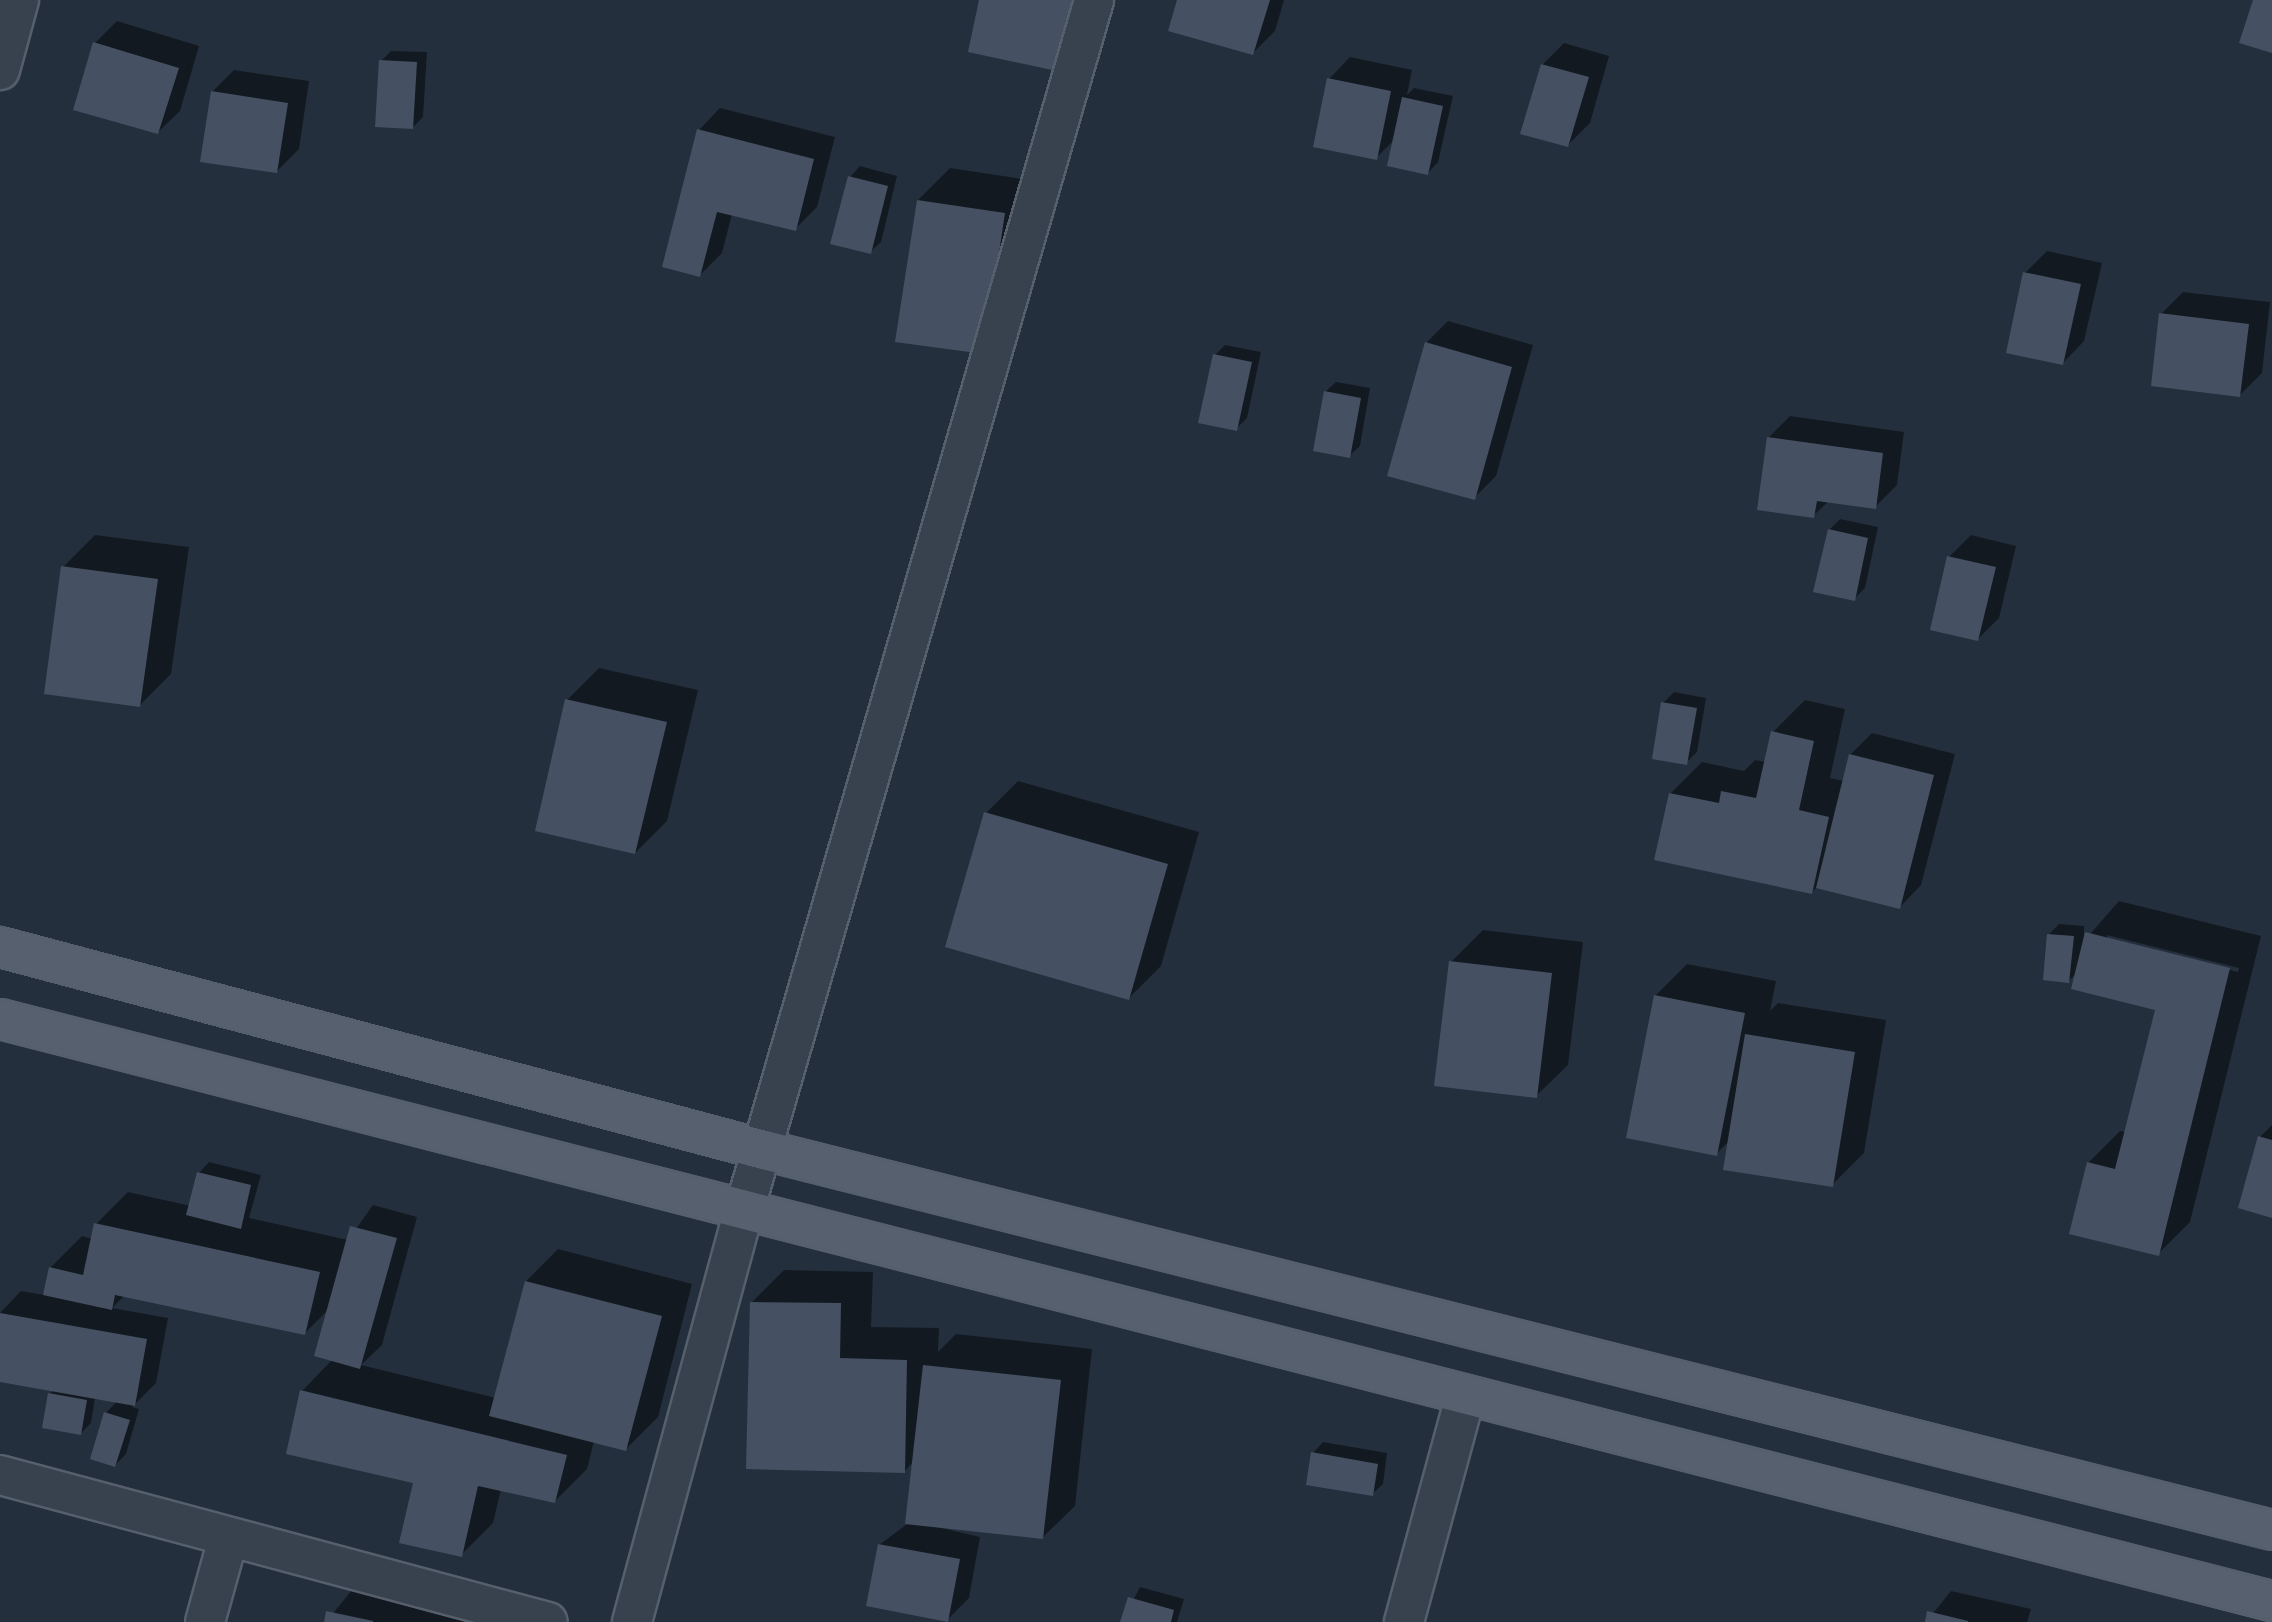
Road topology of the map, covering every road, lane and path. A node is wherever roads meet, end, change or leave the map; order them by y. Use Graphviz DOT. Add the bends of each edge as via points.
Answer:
graph roads {
  1 [pos="19,0"];
  2 [pos="1094,0"];
  3 [pos="0,70"];
  4 [pos="0,947"];
  5 [pos="0,1019"];
  6 [pos="764,1150"];
  7 [pos="743,1214"];
  8 [pos="1465,1397"];
  9 [pos="0,1475"];
  10 [pos="2272,1530"];
  11 [pos="228,1539"];
  12 [pos="2272,1601"];
  13 [pos="205,1622"];
  14 [pos="548,1622"];
  15 [pos="632,1622"];
  16 [pos="1404,1622"];
  1 -- 3 [label="street"];
  2 -- 6 [label="street"];
  4 -- 6 [label="main road"];
  5 -- 7 [label="main road"];
  6 -- 7 [label="street"];
  6 -- 10 [label="main road"];
  7 -- 8 [label="main road"];
  7 -- 15 [label="street"];
  8 -- 12 [label="main road"];
  8 -- 16 [label="street"];
  9 -- 11 [label="street"];
  11 -- 13 [label="street"];
  11 -- 14 [label="street"];
}
